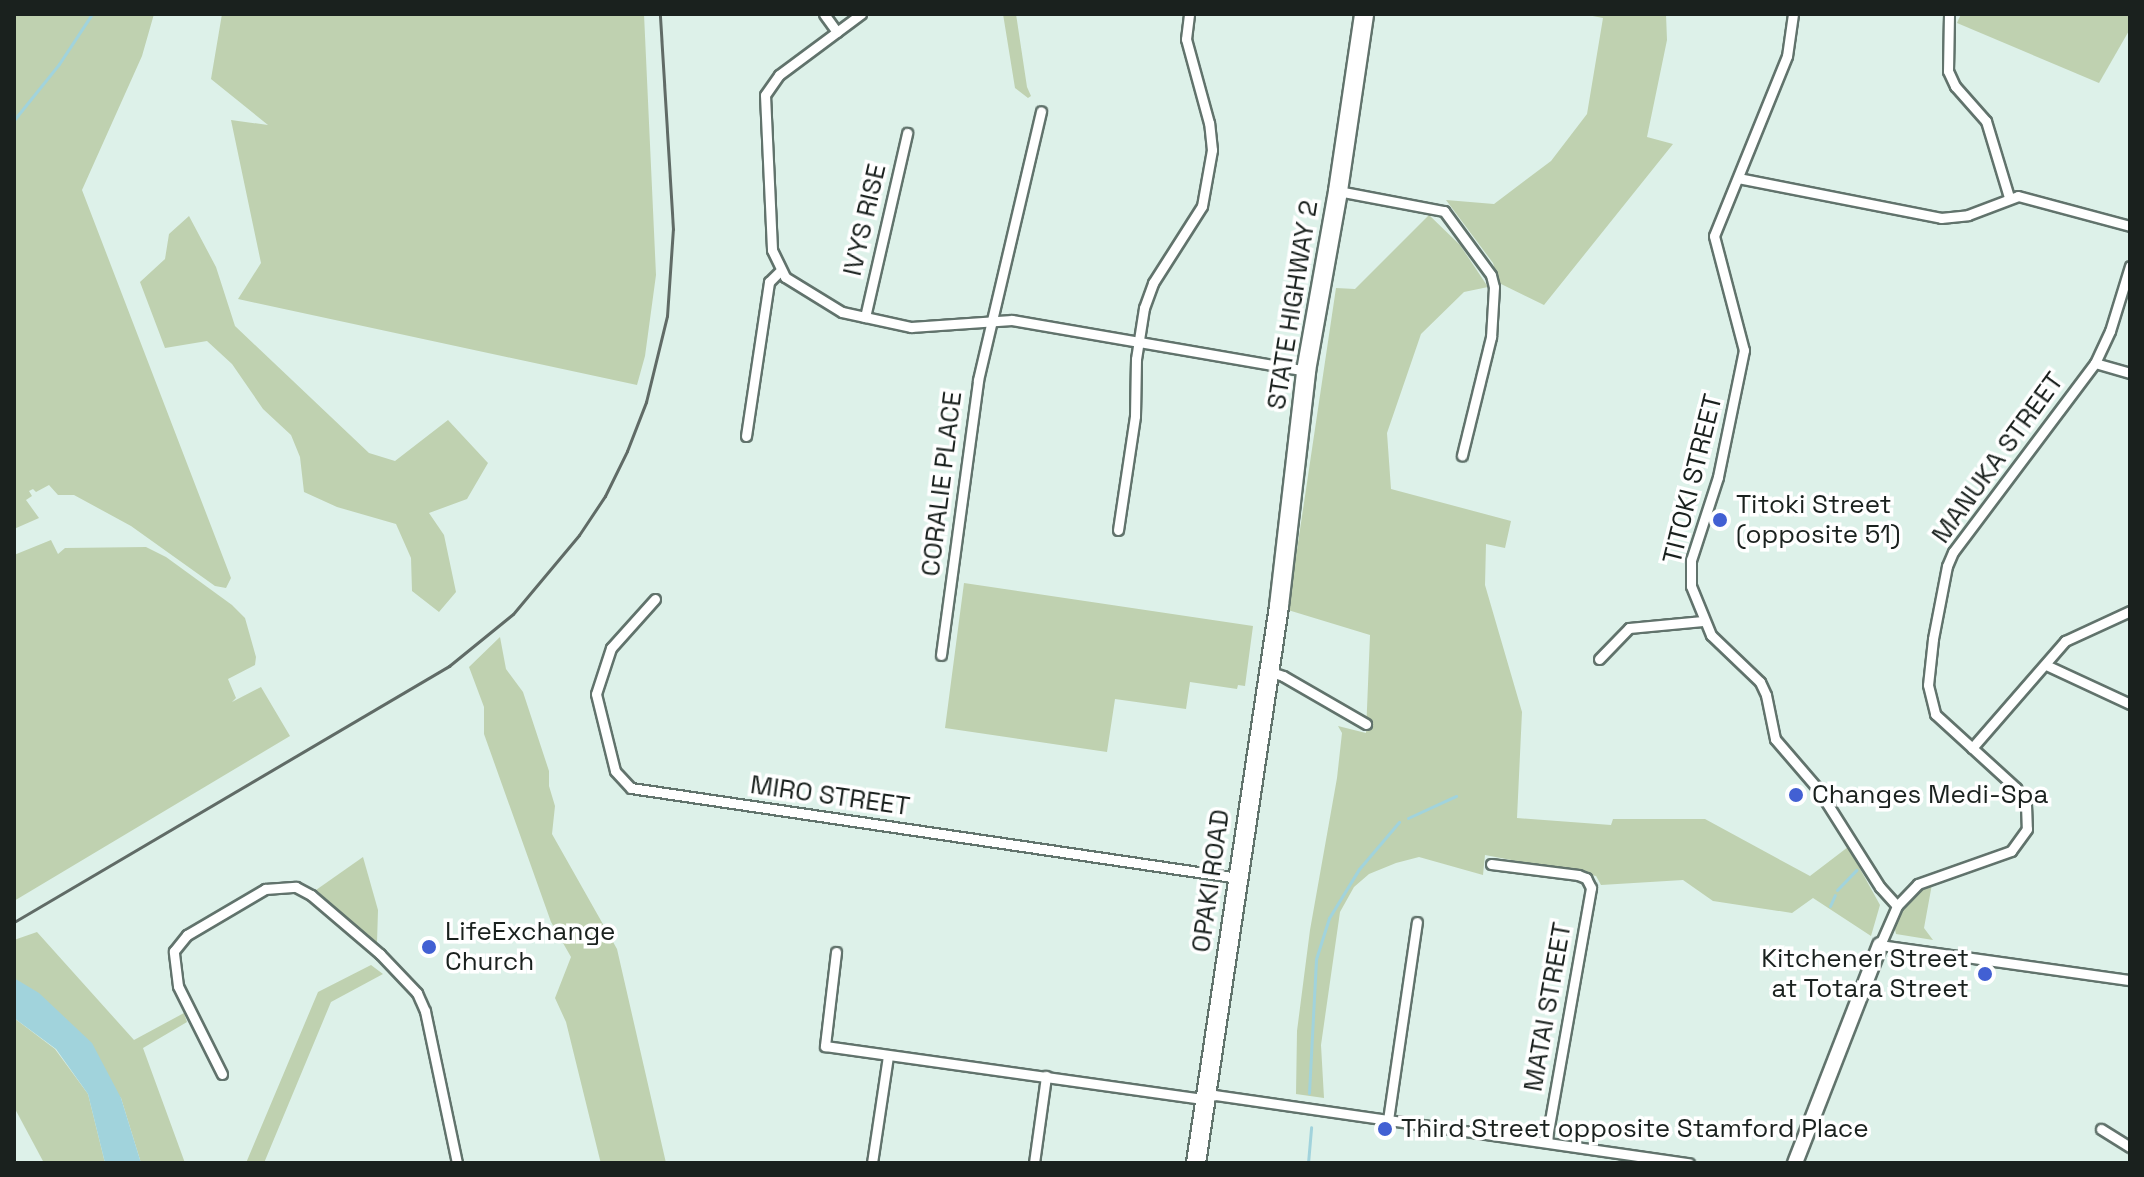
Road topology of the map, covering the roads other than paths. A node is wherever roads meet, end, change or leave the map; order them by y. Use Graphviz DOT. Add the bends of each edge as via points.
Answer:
graph roads {
  1 [pos="824,14"];
  2 [pos="861,14"];
  3 [pos="1189,14"];
  4 [pos="1364,14"];
  5 [pos="1793,14"];
  6 [pos="1949,14"];
  7 [pos="837,32"];
  8 [pos="1041,111"];
  9 [pos="907,133"];
  10 [pos="1738,178"];
  11 [pos="1338,191"];
  12 [pos="2009,197"];
  13 [pos="2130,226"];
  14 [pos="2130,266"];
  15 [pos="779,272"];
  16 [pos="865,317"];
  17 [pos="995,321"];
  18 [pos="1138,342"];
  19 [pos="2095,363"];
  20 [pos="1306,371"];
  21 [pos="2130,373"];
  22 [pos="746,436"];
  23 [pos="1462,455"];
  24 [pos="1118,530"];
  25 [pos="655,599"];
  26 [pos="1279,606"];
  27 [pos="2130,611"];
  28 [pos="1703,621"];
  29 [pos="941,655"];
  30 [pos="1599,659"];
  31 [pos="2046,665"];
  32 [pos="1268,671"];
  33 [pos="2130,704"];
  34 [pos="1366,724"];
  35 [pos="1972,748"];
  36 [pos="1491,864"];
  37 [pos="1238,878"];
  38 [pos="1897,906"];
  39 [pos="1417,922"];
  40 [pos="1880,945"];
  41 [pos="836,952"];
  42 [pos="2130,980"];
  43 [pos="888,1056"];
  44 [pos="222,1074"];
  45 [pos="1046,1076"];
  46 [pos="1206,1097"];
  47 [pos="1388,1120"];
  48 [pos="2101,1129"];
  49 [pos="1546,1142"];
  50 [pos="2130,1147"];
  51 [pos="1621,1158"];
  52 [pos="457,1163"];
  53 [pos="872,1163"];
  54 [pos="1034,1163"];
  55 [pos="1196,1163"];
  56 [pos="1689,1163"];
  57 [pos="1795,1163"];
  1 -- 7 [label="street"];
  2 -- 7 [label="street"];
  3 -- 18 [label="street" via="1186,39 1213,137 1208,179 1197,217 1153,283"];
  4 -- 11 [label="highway, STATE HIGHWAY 2"];
  5 -- 10 [label="street, TITOKI STREET" via="1787,56"];
  6 -- 12 [label="street" via="1948,71 1986,121"];
  7 -- 15 [label="street" via="779,75 765,95 772,250"];
  8 -- 17 [label="street, CORALIE PLACE"];
  9 -- 16 [label="street, IVYS RISE"];
  10 -- 12 [label="street" via="1941,218 1968,215"];
  10 -- 28 [label="street, TITOKI STREET" via="1714,236 1744,350 1718,477 1691,560 1691,586"];
  11 -- 20 [label="highway, STATE HIGHWAY 2"];
  11 -- 23 [label="street" via="1444,211 1491,275 1491,337"];
  12 -- 13 [label="street"];
  14 -- 19 [label="street, MANUKA STREET"];
  15 -- 16 [label="street" via="834,309"];
  15 -- 22 [label="street" via="769,282"];
  16 -- 17 [label="street" via="922,328"];
  17 -- 18 [label="street"];
  17 -- 29 [label="street, CORALIE PLACE" via="978,380"];
  18 -- 20 [label="street"];
  18 -- 24 [label="street" via="1135,416"];
  19 -- 21 [label="street"];
  19 -- 35 [label="street, MANUKA STREET" via="1963,537 1947,566 1929,696 1941,721"];
  20 -- 26 [label="highway, STATE HIGHWAY 2"];
  25 -- 37 [label="street, MIRO STREET" via="611,648 596,694 615,771 631,788"];
  26 -- 32 [label="highway, OPAKI ROAD"];
  27 -- 31 [label="street" via="2065,641"];
  28 -- 30 [label="street" via="1629,628"];
  28 -- 38 [label="street, TITOKI STREET" via="1723,649 1760,682 1775,739 1813,782"];
  31 -- 33 [label="street"];
  31 -- 35 [label="street"];
  32 -- 34 [label="street"];
  32 -- 37 [label="highway, OPAKI ROAD"];
  35 -- 38 [label="street, MANUKA STREET" via="2022,795 2028,814 2024,836 2011,851 1918,884"];
  36 -- 49 [label="street, MATAI STREET" via="1573,874 1589,882 1592,892"];
  37 -- 46 [label="highway, OPAKI ROAD"];
  38 -- 40 [label="street, MANUKA STREET"];
  39 -- 47 [label="street"];
  40 -- 42 [label="street"];
  40 -- 57 [label="street"];
  41 -- 43 [label="street" via="825,1046"];
  43 -- 45 [label="street"];
  43 -- 53 [label="street"];
  44 -- 52 [label="street" via="178,986 174,951 187,935 265,889 296,887 380,954 417,993"];
  45 -- 46 [label="street"];
  45 -- 54 [label="street"];
  46 -- 47 [label="street"];
  46 -- 55 [label="highway, OPAKI ROAD"];
  47 -- 49 [label="street"];
  48 -- 50 [label="street"];
  49 -- 51 [label="street"];
  51 -- 56 [label="street"];
}
